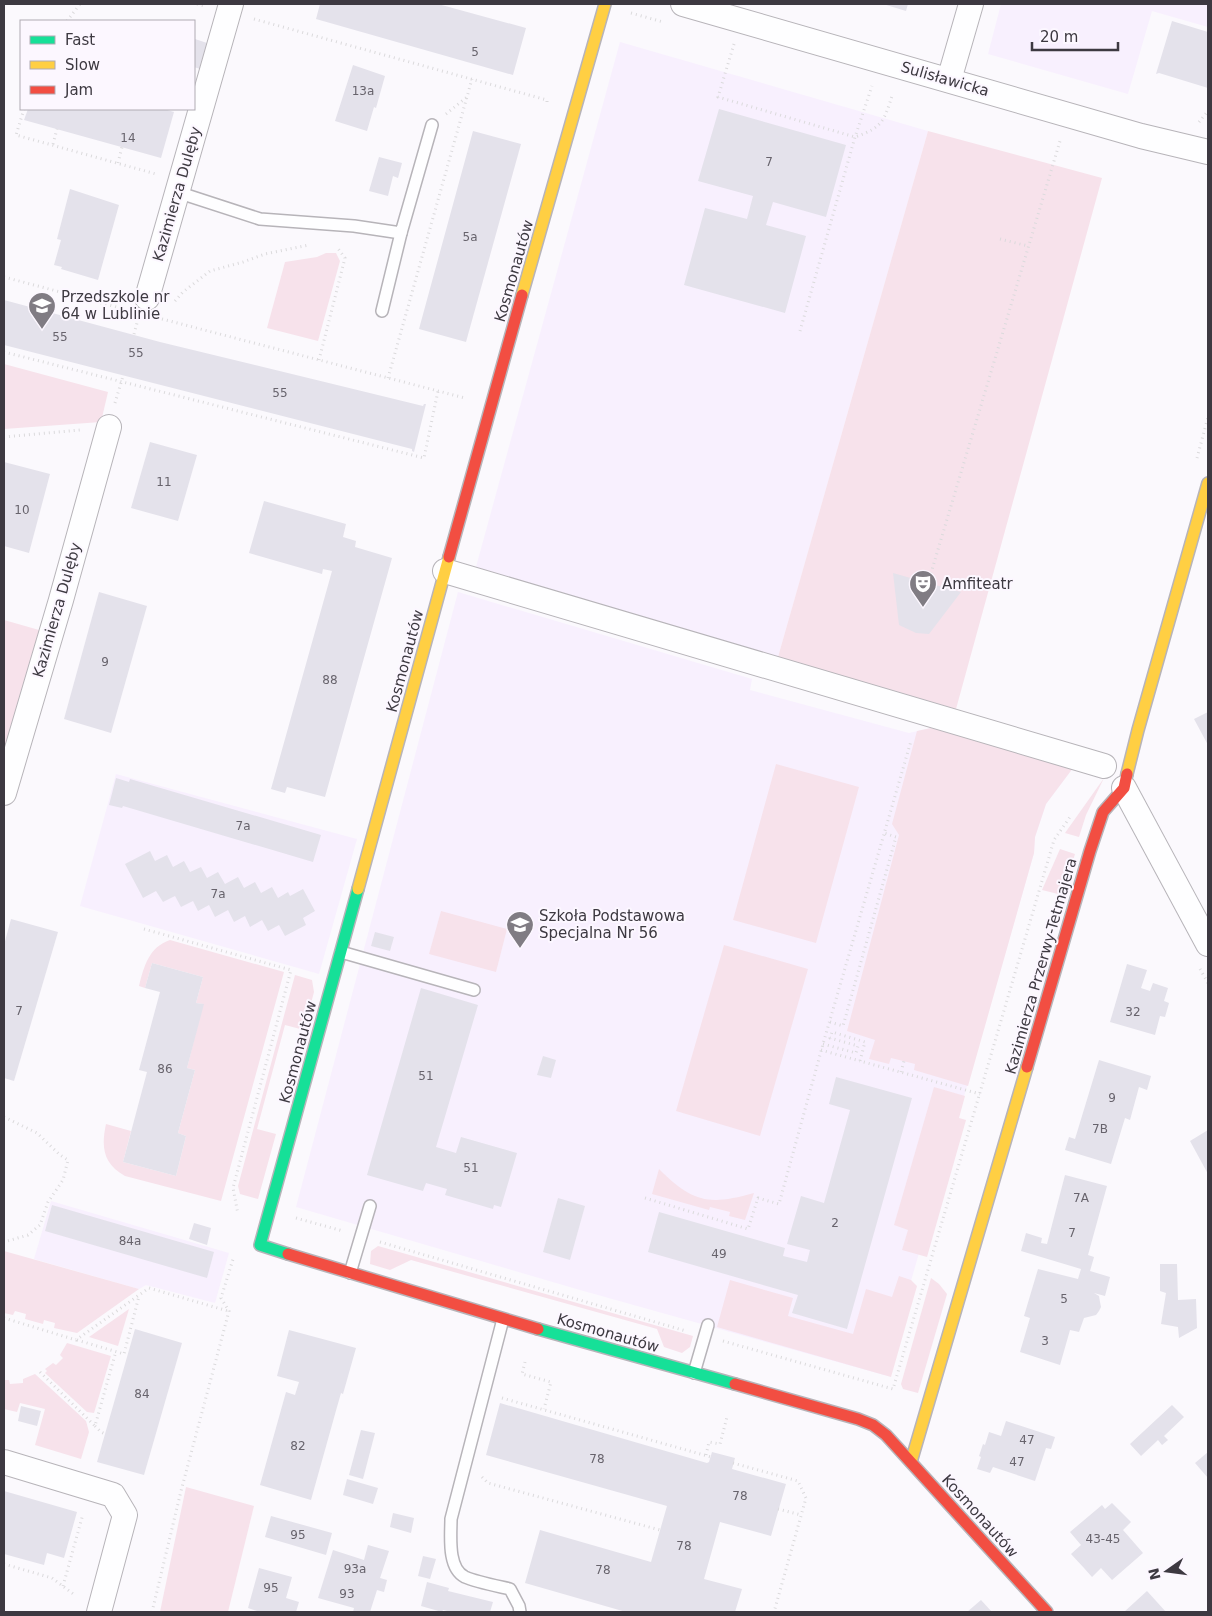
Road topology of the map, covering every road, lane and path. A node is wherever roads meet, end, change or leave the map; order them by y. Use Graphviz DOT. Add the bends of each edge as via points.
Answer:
graph roads {
  1 [pos="80,4"];
  2 [pos="231,4"];
  3 [pos="605,4"];
  4 [pos="683,4"];
  5 [pos="971,4"];
  6 [pos="68,20"];
  7 [pos="735,42"];
  8 [pos="472,79"];
  9 [pos="949,80"];
  10 [pos="874,81"];
  11 [pos="895,87"];
  12 [pos="467,97"];
  13 [pos="24,110"];
  14 [pos="432,125"];
  15 [pos="57,129"];
  16 [pos="1062,135"];
  17 [pos="855,137"];
  18 [pos="53,144"];
  19 [pos="122,147"];
  20 [pos="1208,152"];
  21 [pos="118,163"];
  22 [pos="179,187"];
  23 [pos="401,233"];
  24 [pos="1000,239"];
  25 [pos="316,243"];
  26 [pos="331,246"];
  27 [pos="1028,246"];
  28 [pos="4,277"];
  29 [pos="139,304"];
  30 [pos="171,305"];
  31 [pos="382,311"];
  32 [pos="169,312"];
  33 [pos="160,318"];
  34 [pos="167,320"];
  35 [pos="800,331"];
  36 [pos="4,352"];
  37 [pos="319,360"];
  38 [pos="388,378"];
  39 [pos="438,391"];
  40 [pos="470,399"];
  41 [pos="109,427"];
  42 [pos="4,437"];
  43 [pos="1208,483"];
  44 [pos="445,571"];
  45 [pos="928,582"];
  46 [pos="911,741"];
  47 [pos="1104,766"];
  48 [pos="1124,788"];
  49 [pos="4,793"];
  50 [pos="1074,812"];
  51 [pos="884,833"];
  52 [pos="144,929"];
  53 [pos="1208,944"];
  54 [pos="342,952"];
  55 [pos="1199,967"];
  56 [pos="1208,983"];
  57 [pos="474,990"];
  58 [pos="830,1022"];
  59 [pos="823,1044"];
  60 [pos="821,1050"];
  61 [pos="860,1061"];
  62 [pos="904,1061"];
  63 [pos="901,1072"];
  64 [pos="980,1094"];
  65 [pos="4,1117"];
  66 [pos="645,1198"];
  67 [pos="370,1206"];
  68 [pos="238,1214"];
  69 [pos="288,1215"];
  70 [pos="360,1236"];
  71 [pos="4,1242"];
  72 [pos="233,1258"];
  73 [pos="350,1273"];
  74 [pos="139,1295"];
  75 [pos="228,1311"];
  76 [pos="4,1318"];
  77 [pos="503,1318"];
  78 [pos="708,1324"];
  79 [pos="704,1336"];
  80 [pos="76,1340"];
  81 [pos="116,1351"];
  82 [pos="525,1362"];
  83 [pos="40,1372"];
  84 [pos="694,1373"];
  85 [pos="496,1396"];
  86 [pos="544,1409"];
  87 [pos="727,1418"];
  88 [pos="95,1426"];
  89 [pos="105,1434"];
  90 [pos="706,1455"];
  91 [pos="711,1457"];
  92 [pos="4,1462"];
  93 [pos="911,1462"];
  94 [pos="733,1463"];
  95 [pos="480,1475"];
  96 [pos="85,1508"];
  97 [pos="778,1509"];
  98 [pos="801,1515"];
  99 [pos="660,1530"];
  100 [pos="4,1564"];
  101 [pos="63,1586"];
  102 [pos="79,1598"];
  103 [pos="99,1612"];
  104 [pos="152,1612"];
  105 [pos="520,1612"];
  106 [pos="774,1612"];
  107 [pos="1048,1612"];
  1 -- 6 [label="path"];
  2 -- 22 [label="street, Kazimierza Dulęby"];
  3 -- 44 [label="street, Kosmonautów"];
  4 -- 9 [label="street, Sulisławicka"];
  5 -- 9 [label="street"];
  7 -- 17 [label="path" via="718,97"];
  8 -- 12 [label="path"];
  9 -- 20 [label="street, Sulisławicka" via="1141,136"];
  10 -- 17 [label="path"];
  11 -- 17 [label="path" via="882,123"];
  12 -- 14 [label="path"];
  12 -- 38 [label="path"];
  13 -- 18 [label="path" via="16,135"];
  14 -- 23 [label="lane"];
  15 -- 18 [label="path"];
  16 -- 27 [label="path"];
  17 -- 35 [label="path"];
  18 -- 21 [label="path"];
  19 -- 21 [label="path"];
  21 -- 22 [label="path"];
  22 -- 23 [label="lane" via="260,220 354,226"];
  22 -- 29 [label="street, Kazimierza Dulęby"];
  23 -- 31 [label="lane"];
  24 -- 27 [label="path"];
  25 -- 30 [label="path" via="210,271"];
  26 -- 37 [label="path" via="339,247 346,258"];
  27 -- 45 [label="path"];
  28 -- 29 [label="path"];
  32 -- 34 [label="path"];
  33 -- 34 [label="path"];
  34 -- 37 [label="path"];
  36 -- 39 [label="path" via="424,458"];
  37 -- 38 [label="path"];
  38 -- 39 [label="path"];
  39 -- 40 [label="path"];
  41 -- 42 [label="path"];
  41 -- 49 [label="street, Kazimierza Dulęby"];
  43 -- 48 [label="street, Kazimierza Przerwy-Tetmajera"];
  44 -- 47 [label="street"];
  44 -- 54 [label="street, Kosmonautów"];
  46 -- 51 [label="path"];
  48 -- 53 [label="street"];
  48 -- 93 [label="street, Kazimierza Przerwy-Tetmajera" via="1103,812 1090,851"];
  50 -- 64 [label="path" via="1054,840"];
  51 -- 58 [label="path"];
  51 -- 58 [label="path" via="896,837 843,1026"];
  52 -- 68 [label="path" via="291,970 233,1188"];
  54 -- 57 [label="lane"];
  54 -- 73 [label="street, Kosmonautów" via="260,1246"];
  55 -- 56 [label="path"];
  58 -- 59 [label="path"];
  59 -- 60 [label="path"];
  59 -- 61 [label="path" via="856,1053 858,1046 830,1038 832,1032 865,1042"];
  60 -- 61 [label="path"];
  60 -- 66 [label="path" via="778,1204 758,1198 748,1229"];
  61 -- 63 [label="path"];
  62 -- 63 [label="path"];
  63 -- 64 [label="path"];
  64 -- 79 [label="path" via="893,1389"];
  65 -- 71 [label="path" via="37,1134 68,1160 63,1180 48,1202 40,1225 28,1236"];
  67 -- 70 [label="lane"];
  69 -- 70 [label="path"];
  70 -- 73 [label="lane"];
  70 -- 79 [label="path"];
  72 -- 75 [label="path" via="221,1298"];
  73 -- 77 [label="street, Kosmonautów"];
  74 -- 75 [label="path" via="149,1288"];
  74 -- 80 [label="path"];
  74 -- 81 [label="path" via="126,1354"];
  75 -- 104 [label="path"];
  76 -- 80 [label="path"];
  77 -- 84 [label="street, Kosmonautów"];
  77 -- 105 [label="lane" via="452,1519 450,1544 454,1563 463,1576 510,1589"];
  78 -- 79 [label="lane"];
  79 -- 84 [label="lane"];
  80 -- 81 [label="path"];
  81 -- 88 [label="path"];
  82 -- 86 [label="path" via="522,1374 551,1382"];
  83 -- 88 [label="path"];
  84 -- 93 [label="street, Kosmonautów" via="858,1419 886,1435"];
  85 -- 86 [label="path"];
  86 -- 90 [label="path"];
  87 -- 90 [label="path" via="720,1444 709,1442"];
  88 -- 89 [label="path"];
  90 -- 91 [label="path"];
  92 -- 103 [label="street" via="113,1495 124,1515"];
  93 -- 107 [label="street, Kosmonautów"];
  94 -- 98 [label="path" via="798,1481 806,1498"];
  95 -- 99 [label="path" via="488,1483"];
  96 -- 101 [label="path"];
  97 -- 98 [label="path"];
  98 -- 106 [label="path"];
  100 -- 101 [label="path" via="52,1578"];
  101 -- 102 [label="path"];
}
